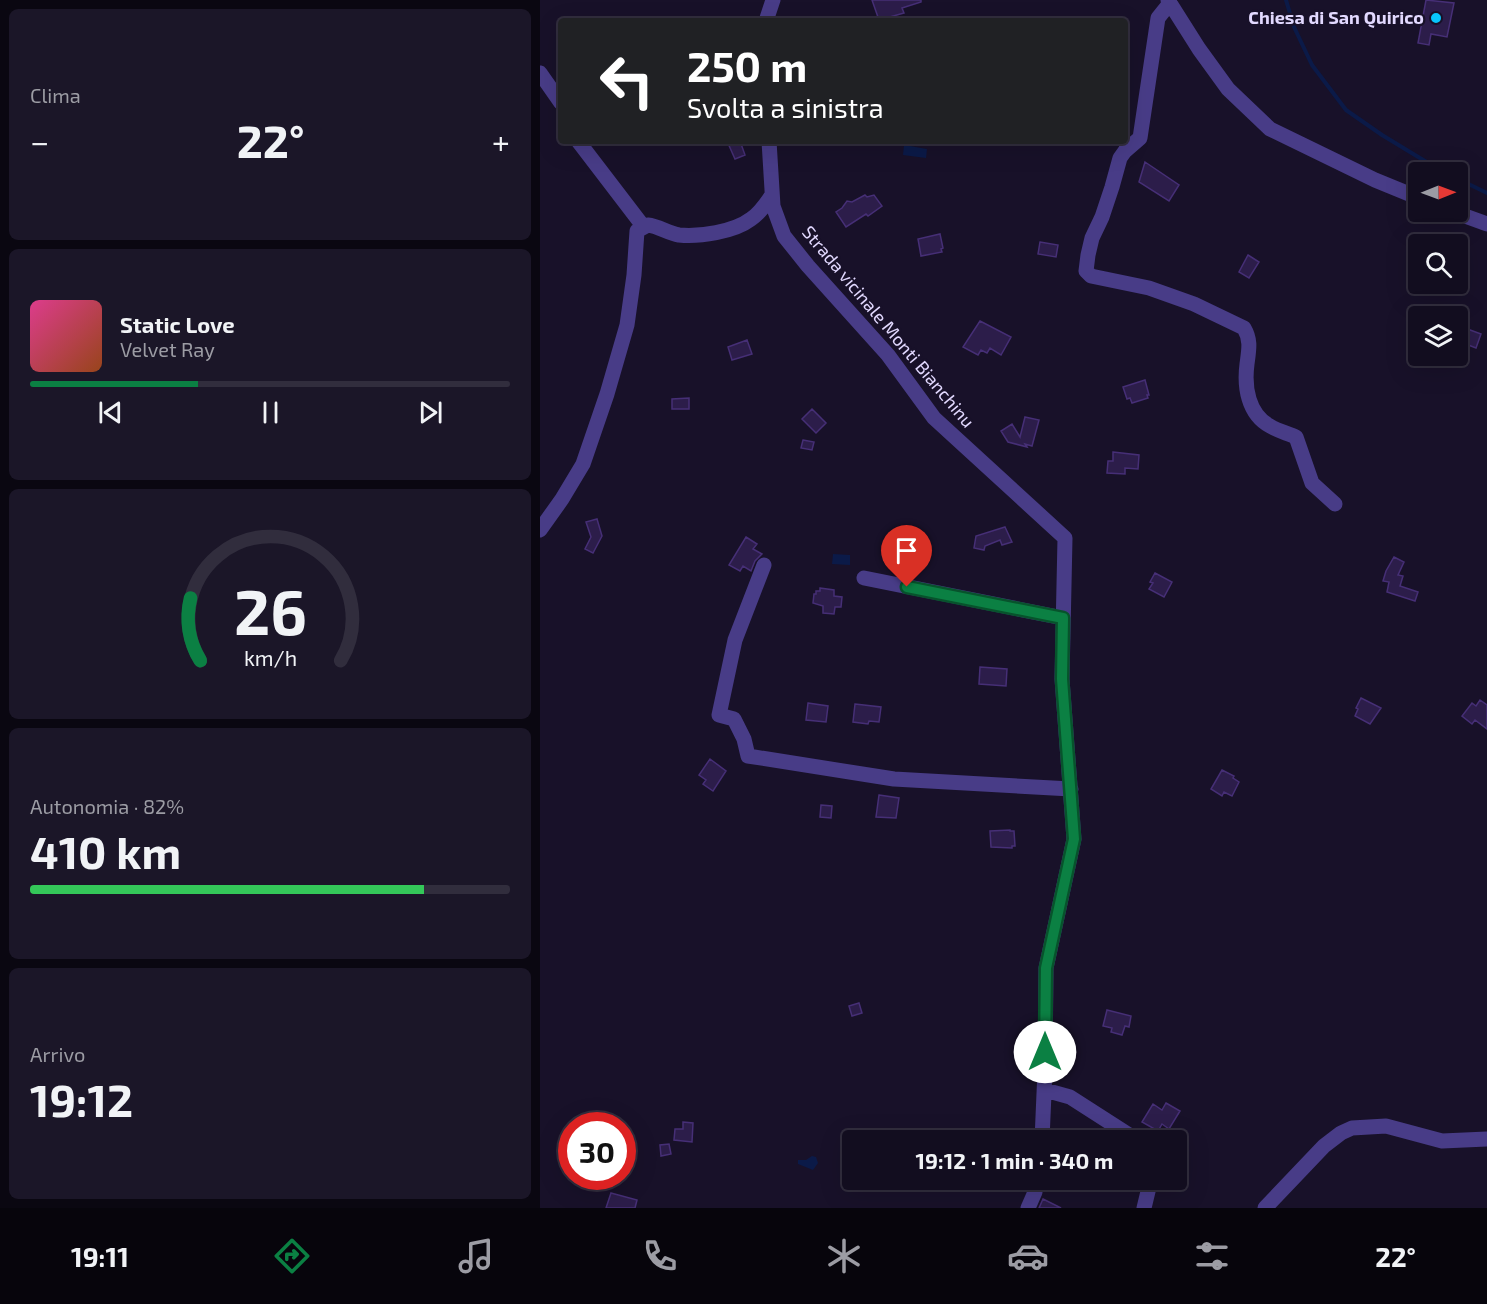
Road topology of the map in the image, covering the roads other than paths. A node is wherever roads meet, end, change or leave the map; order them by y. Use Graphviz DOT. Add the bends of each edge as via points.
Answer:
graph roads {
  1 [pos="773,0"];
  2 [pos="1169,1"];
  3 [pos="767,18"];
  4 [pos="540,73"];
  5 [pos="558,99"];
  6 [pos="580,144"];
  7 [pos="769,144"];
  8 [pos="1408,194"];
  9 [pos="772,195"];
  10 [pos="1468,217"];
  11 [pos="1487,224"];
  12 [pos="643,226"];
  13 [pos="1335,504"];
  14 [pos="540,530"];
  15 [pos="764,565"];
  16 [pos="864,578"];
  17 [pos="1063,618"];
  18 [pos="1071,789"];
  19 [pos="1045,1090"];
  20 [pos="1043,1130"];
  21 [pos="1121,1130"];
  22 [pos="1487,1139"];
  23 [pos="1035,1190"];
  24 [pos="1148,1190"];
  25 [pos="1028,1208"];
  26 [pos="1144,1208"];
  27 [pos="1264,1208"];
  1 -- 3 [label="street"];
  2 -- 8 [label="street" via="1228,89 1270,129"];
  2 -- 13 [label="street" via="1158,18 1140,138 1120,158 1092,238 1086,271 1091,276 1149,288 1194,304 1244,328 1250,343 1245,378 1257,417 1296,437 1312,483"];
  4 -- 5 [label="street"];
  6 -- 12 [label="street"];
  7 -- 9 [label="street, Strada vicinale Monti Bianchinu"];
  9 -- 12 [label="street" via="749,221 727,230 700,236"];
  9 -- 17 [label="street, Strada vicinale Monti Bianchinu" via="784,236 888,355 934,418 1065,538"];
  10 -- 11 [label="street"];
  12 -- 14 [label="street" via="636,235 627,325 607,394 583,464"];
  15 -- 18 [label="street" via="735,640 720,714 734,719 748,756 894,779"];
  16 -- 17 [label="street"];
  17 -- 18 [label="street, Strada vicinale Monti Bianchinu" via="1062,679"];
  18 -- 19 [label="street, Strada vicinale Monti Bianchinu" via="1074,839 1046,968"];
  19 -- 20 [label="street, Strada vicinale Monti Bianchinu"];
  19 -- 21 [label="street" via="1070,1097"];
  22 -- 27 [label="street" via="1442,1141 1386,1126 1352,1128 1324,1146"];
  23 -- 25 [label="street"];
  24 -- 26 [label="street"];
}
